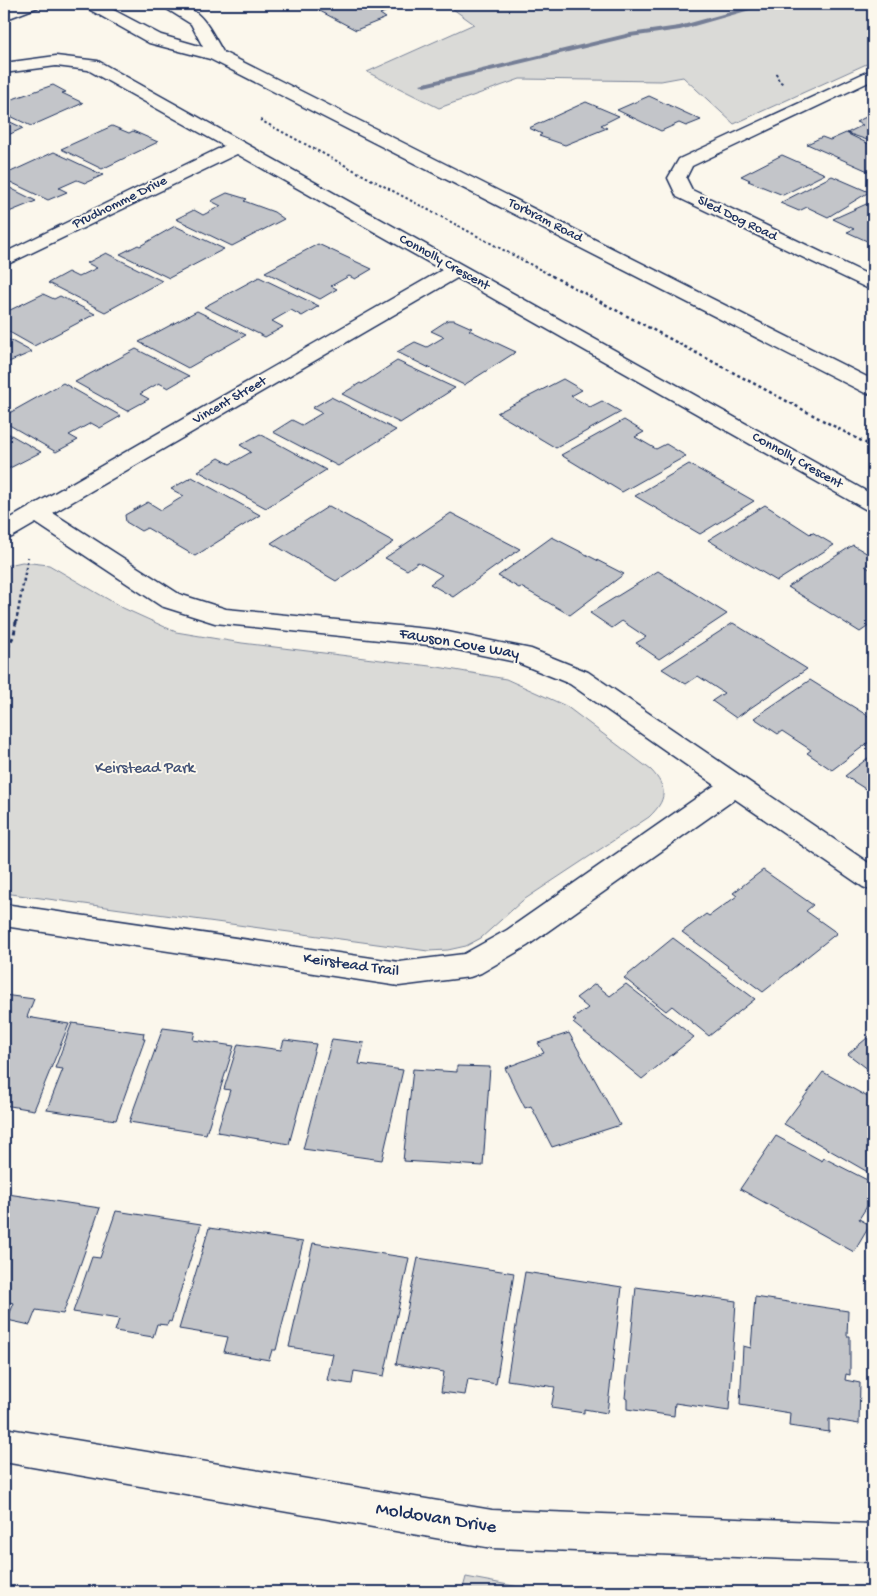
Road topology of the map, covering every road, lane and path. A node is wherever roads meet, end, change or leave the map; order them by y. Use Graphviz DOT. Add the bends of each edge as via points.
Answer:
graph roads {
  1 [pos="32,4"];
  2 [pos="91,4"];
  3 [pos="167,4"];
  4 [pos="4,15"];
  5 [pos="216,55"];
  6 [pos="4,68"];
  7 [pos="873,74"];
  8 [pos="253,116"];
  9 [pos="237,147"];
  10 [pos="4,260"];
  11 [pos="457,270"];
  12 [pos="873,285"];
  13 [pos="873,388"];
  14 [pos="873,447"];
  15 [pos="873,504"];
  16 [pos="37,513"];
  17 [pos="4,532"];
  18 [pos="4,655"];
  19 [pos="735,785"];
  20 [pos="873,880"];
  21 [pos="4,914"];
  22 [pos="4,1445"];
  23 [pos="873,1543"];
  1 -- 4 [label="street"];
  2 -- 5 [label="street, Torbram Road" via="155,39"];
  3 -- 5 [label="street" via="198,21"];
  5 -- 13 [label="street, Torbram Road"];
  6 -- 9 [label="street, Connolly Crescent" via="56,61 92,65"];
  7 -- 12 [label="street, Sled Dog Road" via="685,162 677,178 684,193"];
  8 -- 14 [label="path"];
  9 -- 10 [label="street, Prudhomme Drive"];
  9 -- 11 [label="street, Connolly Crescent"];
  11 -- 15 [label="street, Connolly Crescent"];
  11 -- 16 [label="street, Vincent Street"];
  16 -- 17 [label="street, Vincent Street"];
  16 -- 18 [label="path" via="14,635"];
  16 -- 19 [label="street, Fawson Cove Way" via="170,600 224,617 438,638 522,655 578,678"];
  19 -- 20 [label="street, Fawson Cove Way"];
  19 -- 21 [label="street, Keirstead Trail" via="517,938 470,965 399,974"];
  22 -- 23 [label="street, Moldovan Drive" via="492,1529"];
}
